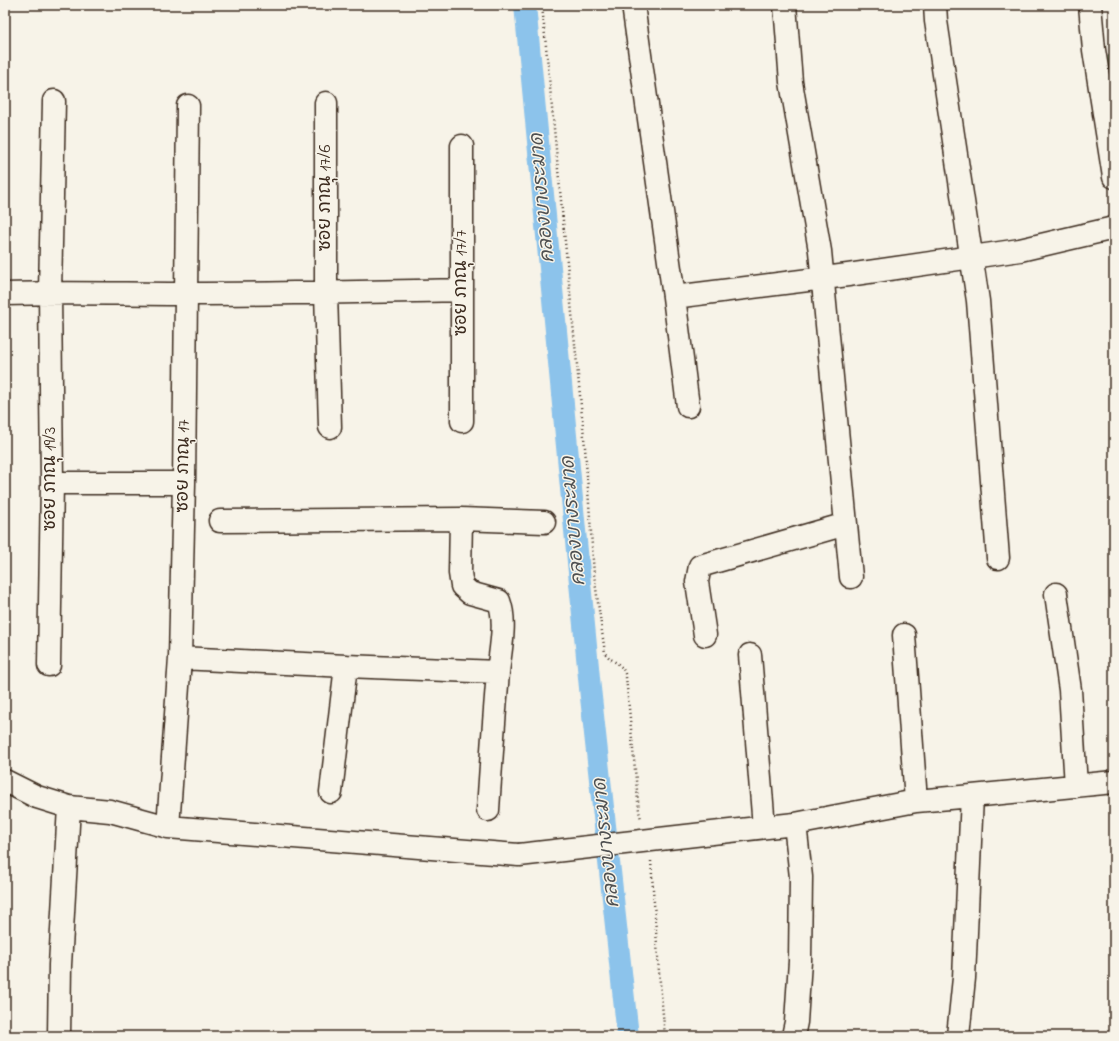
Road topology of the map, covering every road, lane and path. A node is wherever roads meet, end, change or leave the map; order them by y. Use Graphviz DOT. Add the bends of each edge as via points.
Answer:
graph roads {
  1 [pos="542,5"];
  2 [pos="632,5"];
  3 [pos="785,5"];
  4 [pos="935,5"];
  5 [pos="1090,5"];
  6 [pos="54,101"];
  7 [pos="326,104"];
  8 [pos="188,106"];
  9 [pos="462,146"];
  10 [pos="1114,177"];
  11 [pos="1114,228"];
  12 [pos="972,257"];
  13 [pos="823,278"];
  14 [pos="462,290"];
  15 [pos="50,292"];
  16 [pos="326,293"];
  17 [pos="5,294"];
  18 [pos="186,294"];
  19 [pos="674,297"];
  20 [pos="688,406"];
  21 [pos="462,420"];
  22 [pos="330,427"];
  23 [pos="52,483"];
  24 [pos="184,483"];
  25 [pos="461,519"];
  26 [pos="220,521"];
  27 [pos="544,522"];
  28 [pos="846,524"];
  29 [pos="998,558"];
  30 [pos="850,577"];
  31 [pos="1056,594"];
  32 [pos="705,635"];
  33 [pos="904,635"];
  34 [pos="750,656"];
  35 [pos="180,658"];
  36 [pos="50,665"];
  37 [pos="346,666"];
  38 [pos="498,672"];
  39 [pos="5,781"];
  40 [pos="1114,782"];
  41 [pos="1076,786"];
  42 [pos="331,792"];
  43 [pos="972,796"];
  44 [pos="916,801"];
  45 [pos="69,807"];
  46 [pos="488,810"];
  47 [pos="795,824"];
  48 [pos="643,826"];
  49 [pos="168,827"];
  50 [pos="764,827"];
  51 [pos="649,855"];
  52 [pos="59,1036"];
  53 [pos="665,1036"];
  54 [pos="793,1036"];
  55 [pos="958,1036"];
  1 -- 48 [label="path" via="584,440 594,574 605,653 624,669 626,677 639,811"];
  2 -- 19 [label="street"];
  3 -- 13 [label="street" via="791,82"];
  4 -- 12 [label="street"];
  5 -- 10 [label="street" via="1094,50"];
  6 -- 15 [label="street, ซอย ภาณุ 19/3"];
  7 -- 16 [label="street, ซอย ภาณุ 17/6"];
  8 -- 18 [label="street, ซอย ภาณุ 17"];
  9 -- 14 [label="street, ซอย ภาณุ 17/7"];
  11 -- 12 [label="street" via="1020,250"];
  12 -- 13 [label="street"];
  12 -- 29 [label="street" via="978,302"];
  13 -- 19 [label="street"];
  13 -- 28 [label="street"];
  14 -- 16 [label="street"];
  14 -- 21 [label="street, ซอย ภาณุ 17/7"];
  15 -- 17 [label="street"];
  15 -- 18 [label="street"];
  15 -- 23 [label="street, ซอย ภาณุ 19/3"];
  16 -- 18 [label="street"];
  16 -- 22 [label="street, ซอย ภาณุ 17/6"];
  18 -- 24 [label="street, ซอย ภาณุ 17"];
  19 -- 20 [label="street"];
  23 -- 24 [label="street"];
  23 -- 36 [label="street, ซอย ภาณุ 19/3"];
  24 -- 35 [label="street, ซอย ภาณุ 17"];
  25 -- 26 [label="street"];
  25 -- 27 [label="street"];
  25 -- 38 [label="street" via="462,586 470,593 499,601 502,608"];
  28 -- 30 [label="street"];
  28 -- 32 [label="street" via="700,566 697,582"];
  31 -- 41 [label="street" via="1070,690"];
  33 -- 44 [label="street"];
  34 -- 50 [label="street"];
  35 -- 37 [label="street"];
  35 -- 49 [label="street, ซอย ภาณุ 17"];
  37 -- 38 [label="street"];
  37 -- 42 [label="street"];
  38 -- 46 [label="street"];
  39 -- 45 [label="street" via="37,797"];
  40 -- 41 [label="street"];
  41 -- 43 [label="street"];
  43 -- 44 [label="street"];
  43 -- 55 [label="street" via="964,978"];
  44 -- 47 [label="street"];
  45 -- 49 [label="street" via="110,811"];
  45 -- 52 [label="street" via="60,964"];
  47 -- 50 [label="street"];
  47 -- 54 [label="street" via="801,877 800,961"];
  49 -- 50 [label="street, bridge" via="519,855"];
  51 -- 53 [label="path"];
}
